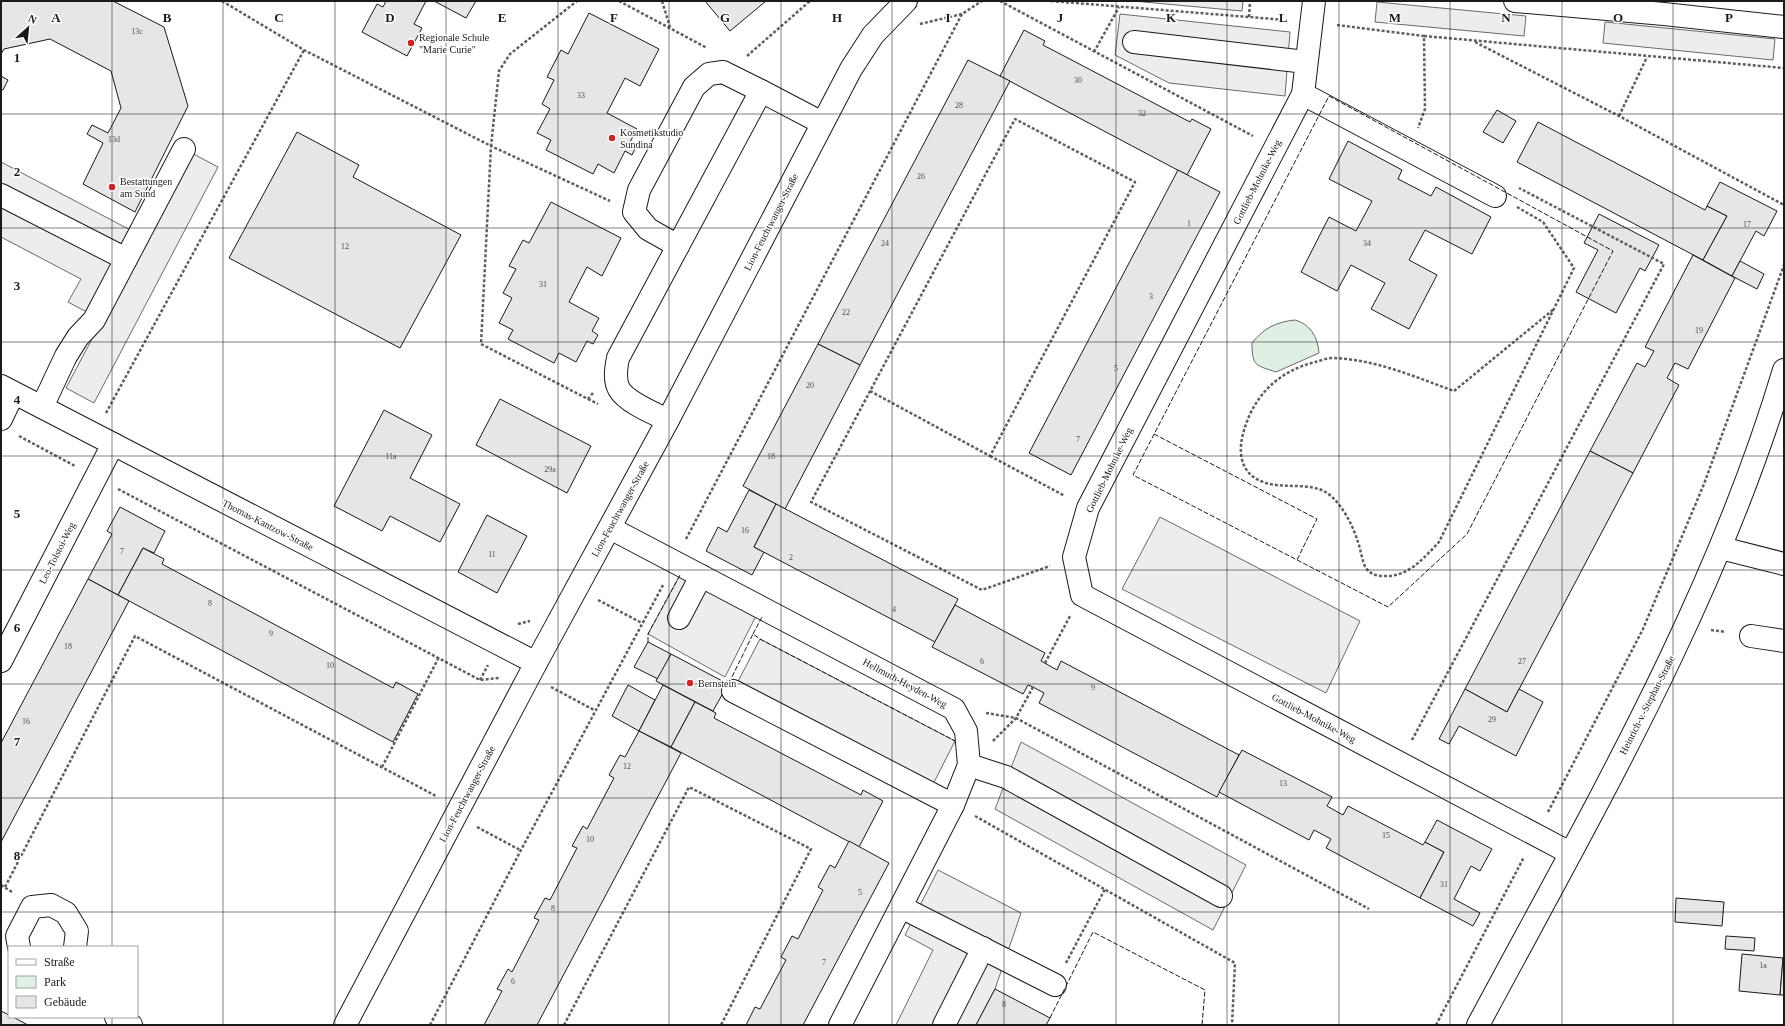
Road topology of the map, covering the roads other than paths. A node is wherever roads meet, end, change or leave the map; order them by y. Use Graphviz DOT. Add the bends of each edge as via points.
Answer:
graph roads {
  1 [pos="906,1"];
  2 [pos="1515,1"];
  3 [pos="1313,12"];
  4 [pos="1784,27"];
  5 [pos="1134,42"];
  6 [pos="1306,62"];
  7 [pos="761,91"];
  8 [pos="1303,94"];
  9 [pos="822,123"];
  10 [pos="184,149"];
  11 [pos="1504,190"];
  12 [pos="1,195"];
  13 [pos="678,246"];
  14 [pos="126,259"];
  15 [pos="1784,370"];
  16 [pos="7,390"];
  17 [pos="42,407"];
  18 [pos="668,420"];
  19 [pos="8,426"];
  20 [pos="104,440"];
  21 [pos="610,528"];
  22 [pos="1721,548"];
  23 [pos="1782,561"];
  24 [pos="701,576"];
  25 [pos="679,618"];
  26 [pos="1751,636"];
  27 [pos="1784,641"];
  28 [pos="1,661"];
  29 [pos="533,669"];
  30 [pos="733,691"];
  31 [pos="970,765"];
  32 [pos="953,805"];
  33 [pos="1570,853"];
  34 [pos="1221,896"];
  35 [pos="901,907"];
  36 [pos="19,946"];
  37 [pos="76,946"];
  38 [pos="983,948"];
  39 [pos="1055,985"];
  40 [pos="118,1018"];
  41 [pos="131,1025"];
  42 [pos="345,1025"];
  43 [pos="840,1025"];
  44 [pos="944,1025"];
  45 [pos="1478,1025"];
  1 -- 9 [label="street, Lion-Feuchtwanger-Straße" via="873,35"];
  2 -- 4 [label="street"];
  3 -- 6 [label="street, Gottlieb-Mohnike-Weg"];
  5 -- 6 [label="street"];
  6 -- 8 [label="street, Gottlieb-Mohnike-Weg"];
  7 -- 9 [label="street"];
  7 -- 13 [label="street"];
  7 -- 13 [label="street" via="723,72 710,74 694,87 639,190 634,212 648,229"];
  8 -- 11 [label="street"];
  8 -- 33 [label="street, Gottlieb-Mohnike-Weg" via="1088,508 1074,557 1082,595"];
  9 -- 18 [label="street, Lion-Feuchtwanger-Straße"];
  10 -- 14 [label="street"];
  12 -- 14 [label="street"];
  13 -- 18 [label="street" via="618,358 615,371 619,389 633,402"];
  14 -- 17 [label="street" via="94,320 78,337 66,356"];
  15 -- 22 [label="street, Heinrich-v.-Stephan-Straße" via="1767,428"];
  16 -- 17 [label="street, Thomas-Kantzow-Straße"];
  16 -- 19 [label="street"];
  17 -- 20 [label="street, Thomas-Kantzow-Straße"];
  18 -- 21 [label="street, Lion-Feuchtwanger-Straße"];
  20 -- 28 [label="street, Leo-Tolstoi-Weg" via="96,477"];
  20 -- 29 [label="street, Thomas-Kantzow-Straße"];
  21 -- 24 [label="street, Hellmuth-Heyden-Weg"];
  21 -- 29 [label="street, Lion-Feuchtwanger-Straße"];
  22 -- 23 [label="street"];
  22 -- 33 [label="street, Heinrich-v.-Stephan-Straße" via="1687,626"];
  24 -- 25 [label="street"];
  24 -- 31 [label="street, Hellmuth-Heyden-Weg" via="954,709 966,732"];
  26 -- 27 [label="street"];
  29 -- 42 [label="street, Lion-Feuchtwanger-Straße"];
  30 -- 32 [label="street"];
  31 -- 32 [label="street, Hellmuth-Heyden-Weg"];
  31 -- 34 [label="street" via="1006,778"];
  32 -- 35 [label="street, Hellmuth-Heyden-Weg"];
  33 -- 45 [label="street, Heinrich-v.-Stephan-Straße"];
  35 -- 38 [label="street"];
  35 -- 43 [label="street, Hellmuth-Heyden-Weg"];
  36 -- 37 [label="street" via="17,936 32,907 50,905 66,913 77,932"];
  38 -- 39 [label="street"];
  38 -- 44 [label="street"];
  40 -- 41 [label="street"];
}
